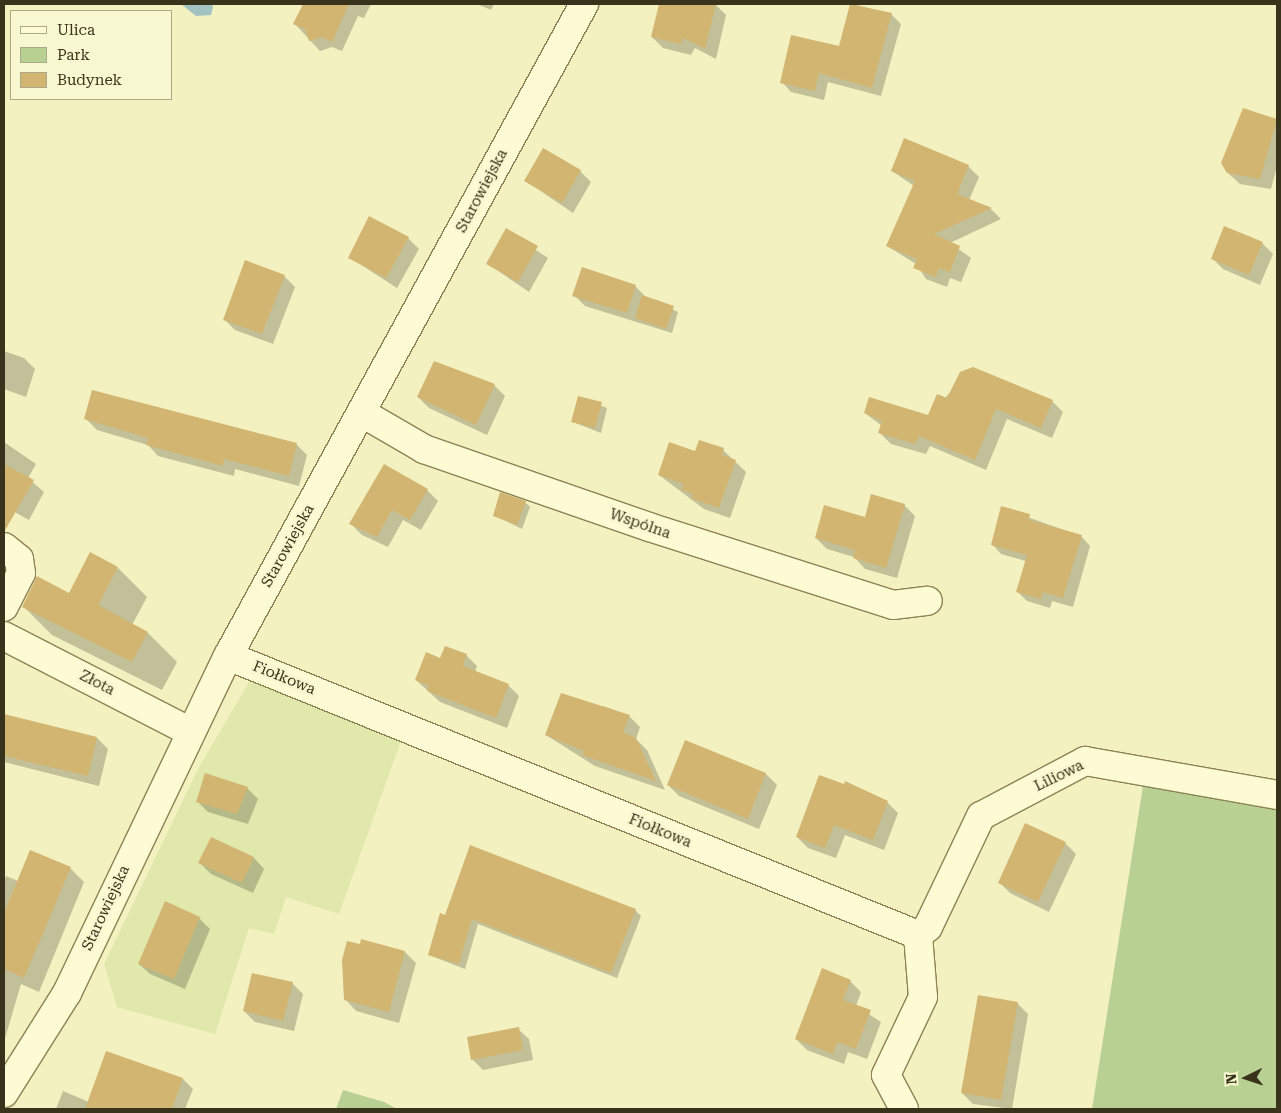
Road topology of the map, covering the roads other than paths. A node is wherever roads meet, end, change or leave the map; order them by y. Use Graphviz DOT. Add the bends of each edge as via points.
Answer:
graph roads {
  1 [pos="584,4"];
  2 [pos="362,413"];
  3 [pos="4,547"];
  4 [pos="928,601"];
  5 [pos="4,607"];
  6 [pos="4,636"];
  7 [pos="228,656"];
  8 [pos="189,731"];
  9 [pos="1277,795"];
  10 [pos="918,935"];
  11 [pos="4,1093"];
  12 [pos="904,1109"];
  1 -- 2 [label="street, Starowiejska"];
  2 -- 4 [label="street, Wspólna" via="424,449 650,528 893,605"];
  2 -- 7 [label="street, Starowiejska"];
  3 -- 5 [label="street" via="19,559 21,573"];
  6 -- 8 [label="street, Złota"];
  7 -- 8 [label="street, Starowiejska"];
  7 -- 10 [label="street, Fiołkowa"];
  8 -- 11 [label="street, Starowiejska" via="67,993"];
  9 -- 10 [label="street, Liliowa" via="1085,760 981,816 928,927"];
  10 -- 12 [label="street" via="924,997 886,1075"];
}
